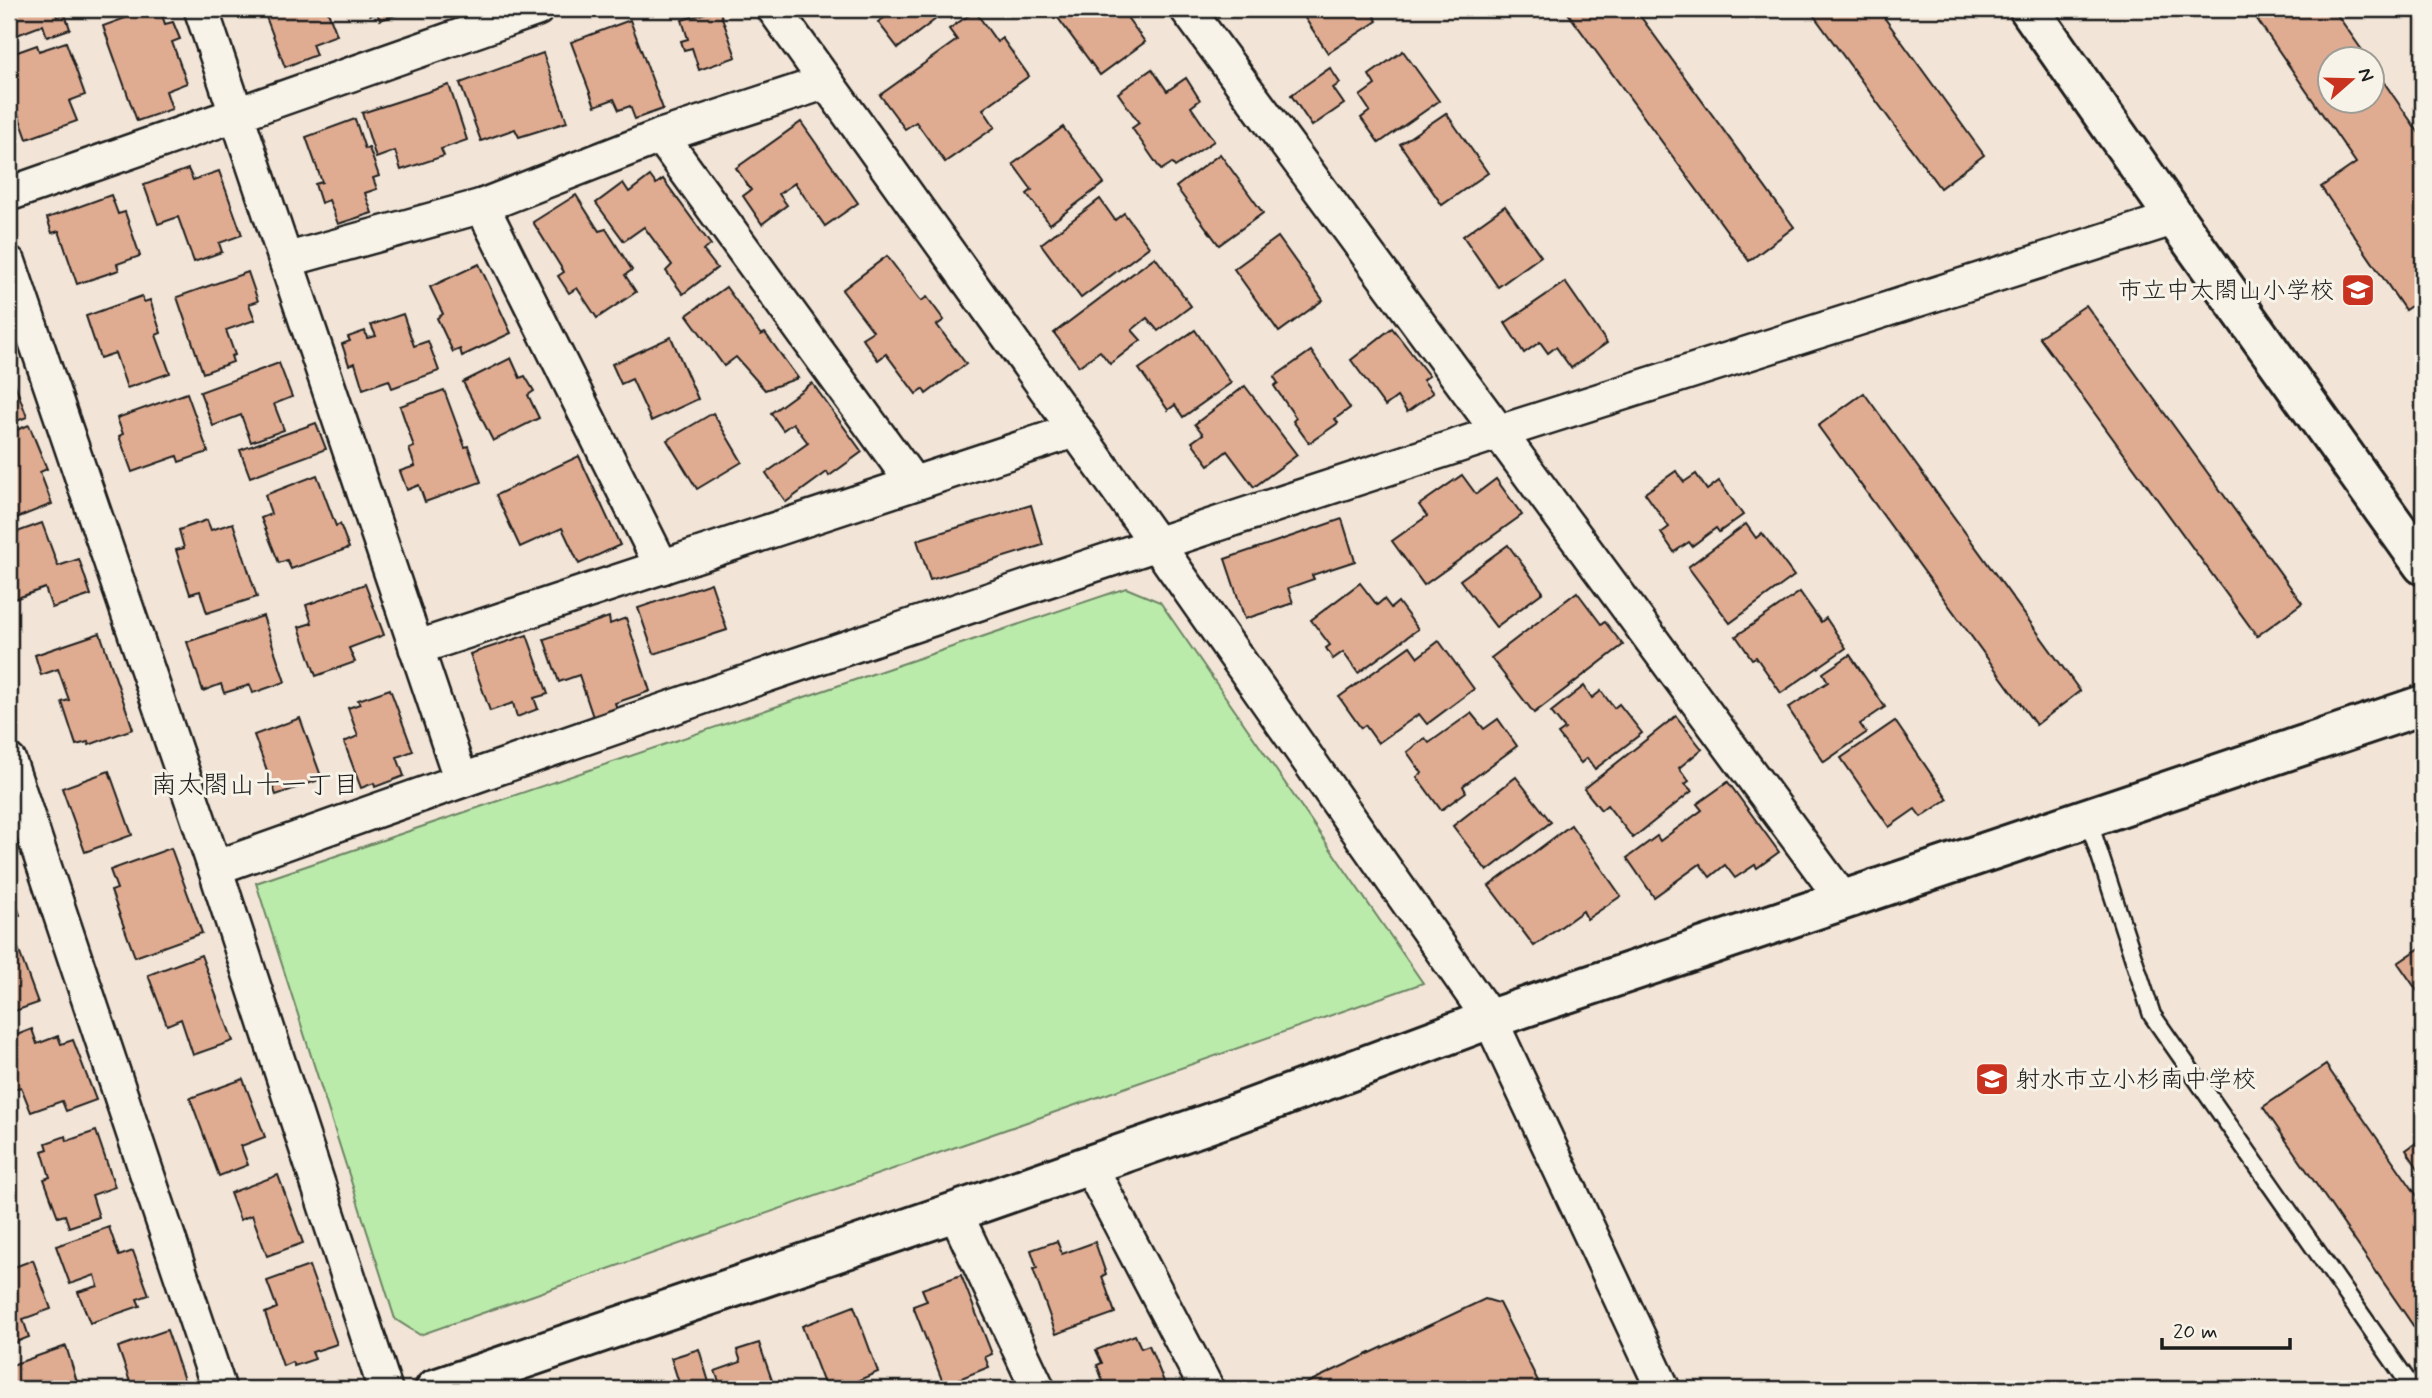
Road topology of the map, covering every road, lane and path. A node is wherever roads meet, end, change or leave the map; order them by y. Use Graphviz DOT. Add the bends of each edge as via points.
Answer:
graph roads {
  1 [pos="201,9"];
  2 [pos="537,9"];
  3 [pos="774,9"];
  4 [pos="1187,9"];
  5 [pos="2029,9"];
  6 [pos="827,82"];
  7 [pos="238,114"];
  8 [pos="661,136"];
  9 [pos="9,194"];
  10 [pos="482,206"];
  11 [pos="2175,218"];
  12 [pos="286,260"];
  13 [pos="9,263"];
  14 [pos="1076,430"];
  15 [pos="1501,432"];
  16 [pos="913,483"];
  17 [pos="1157,544"];
  18 [pos="2423,565"];
  19 [pos="662,566"];
  20 [pos="416,648"];
  21 [pos="2423,705"];
  22 [pos="461,780"];
  23 [pos="12,781"];
  24 [pos="2088,819"];
  25 [pos="215,868"];
  26 [pos="1844,901"];
  27 [pos="1490,1019"];
  28 [pos="1089,1164"];
  29 [pos="955,1212"];
  30 [pos="1028,1387"];
  31 [pos="219,1389"];
  32 [pos="385,1389"];
  33 [pos="435,1389"];
  34 [pos="1207,1389"];
  35 [pos="1662,1389"];
  36 [pos="2413,1389"];
  1 -- 7 [label="street"];
  2 -- 7 [label="street"];
  3 -- 6 [label="street"];
  4 -- 15 [label="street"];
  5 -- 11 [label="street"];
  6 -- 8 [label="street"];
  6 -- 14 [label="street"];
  7 -- 9 [label="street"];
  7 -- 12 [label="street"];
  8 -- 10 [label="street"];
  8 -- 16 [label="street"];
  10 -- 12 [label="street"];
  10 -- 19 [label="street"];
  11 -- 15 [label="street"];
  11 -- 18 [label="street"];
  12 -- 20 [label="street"];
  13 -- 25 [label="street"];
  14 -- 16 [label="street"];
  14 -- 17 [label="street"];
  15 -- 17 [label="street"];
  15 -- 26 [label="street"];
  16 -- 19 [label="street"];
  17 -- 22 [label="street"];
  17 -- 27 [label="street"];
  19 -- 20 [label="street"];
  20 -- 22 [label="street"];
  21 -- 24 [label="street"];
  22 -- 25 [label="street"];
  23 -- 31 [label="street"];
  24 -- 26 [label="street"];
  24 -- 36 [label="lane" via="2152,1015"];
  25 -- 32 [label="street"];
  26 -- 27 [label="street"];
  27 -- 28 [label="street"];
  27 -- 35 [label="street"];
  28 -- 29 [label="street"];
  28 -- 34 [label="street"];
  29 -- 30 [label="street"];
  29 -- 33 [label="street"];
}
